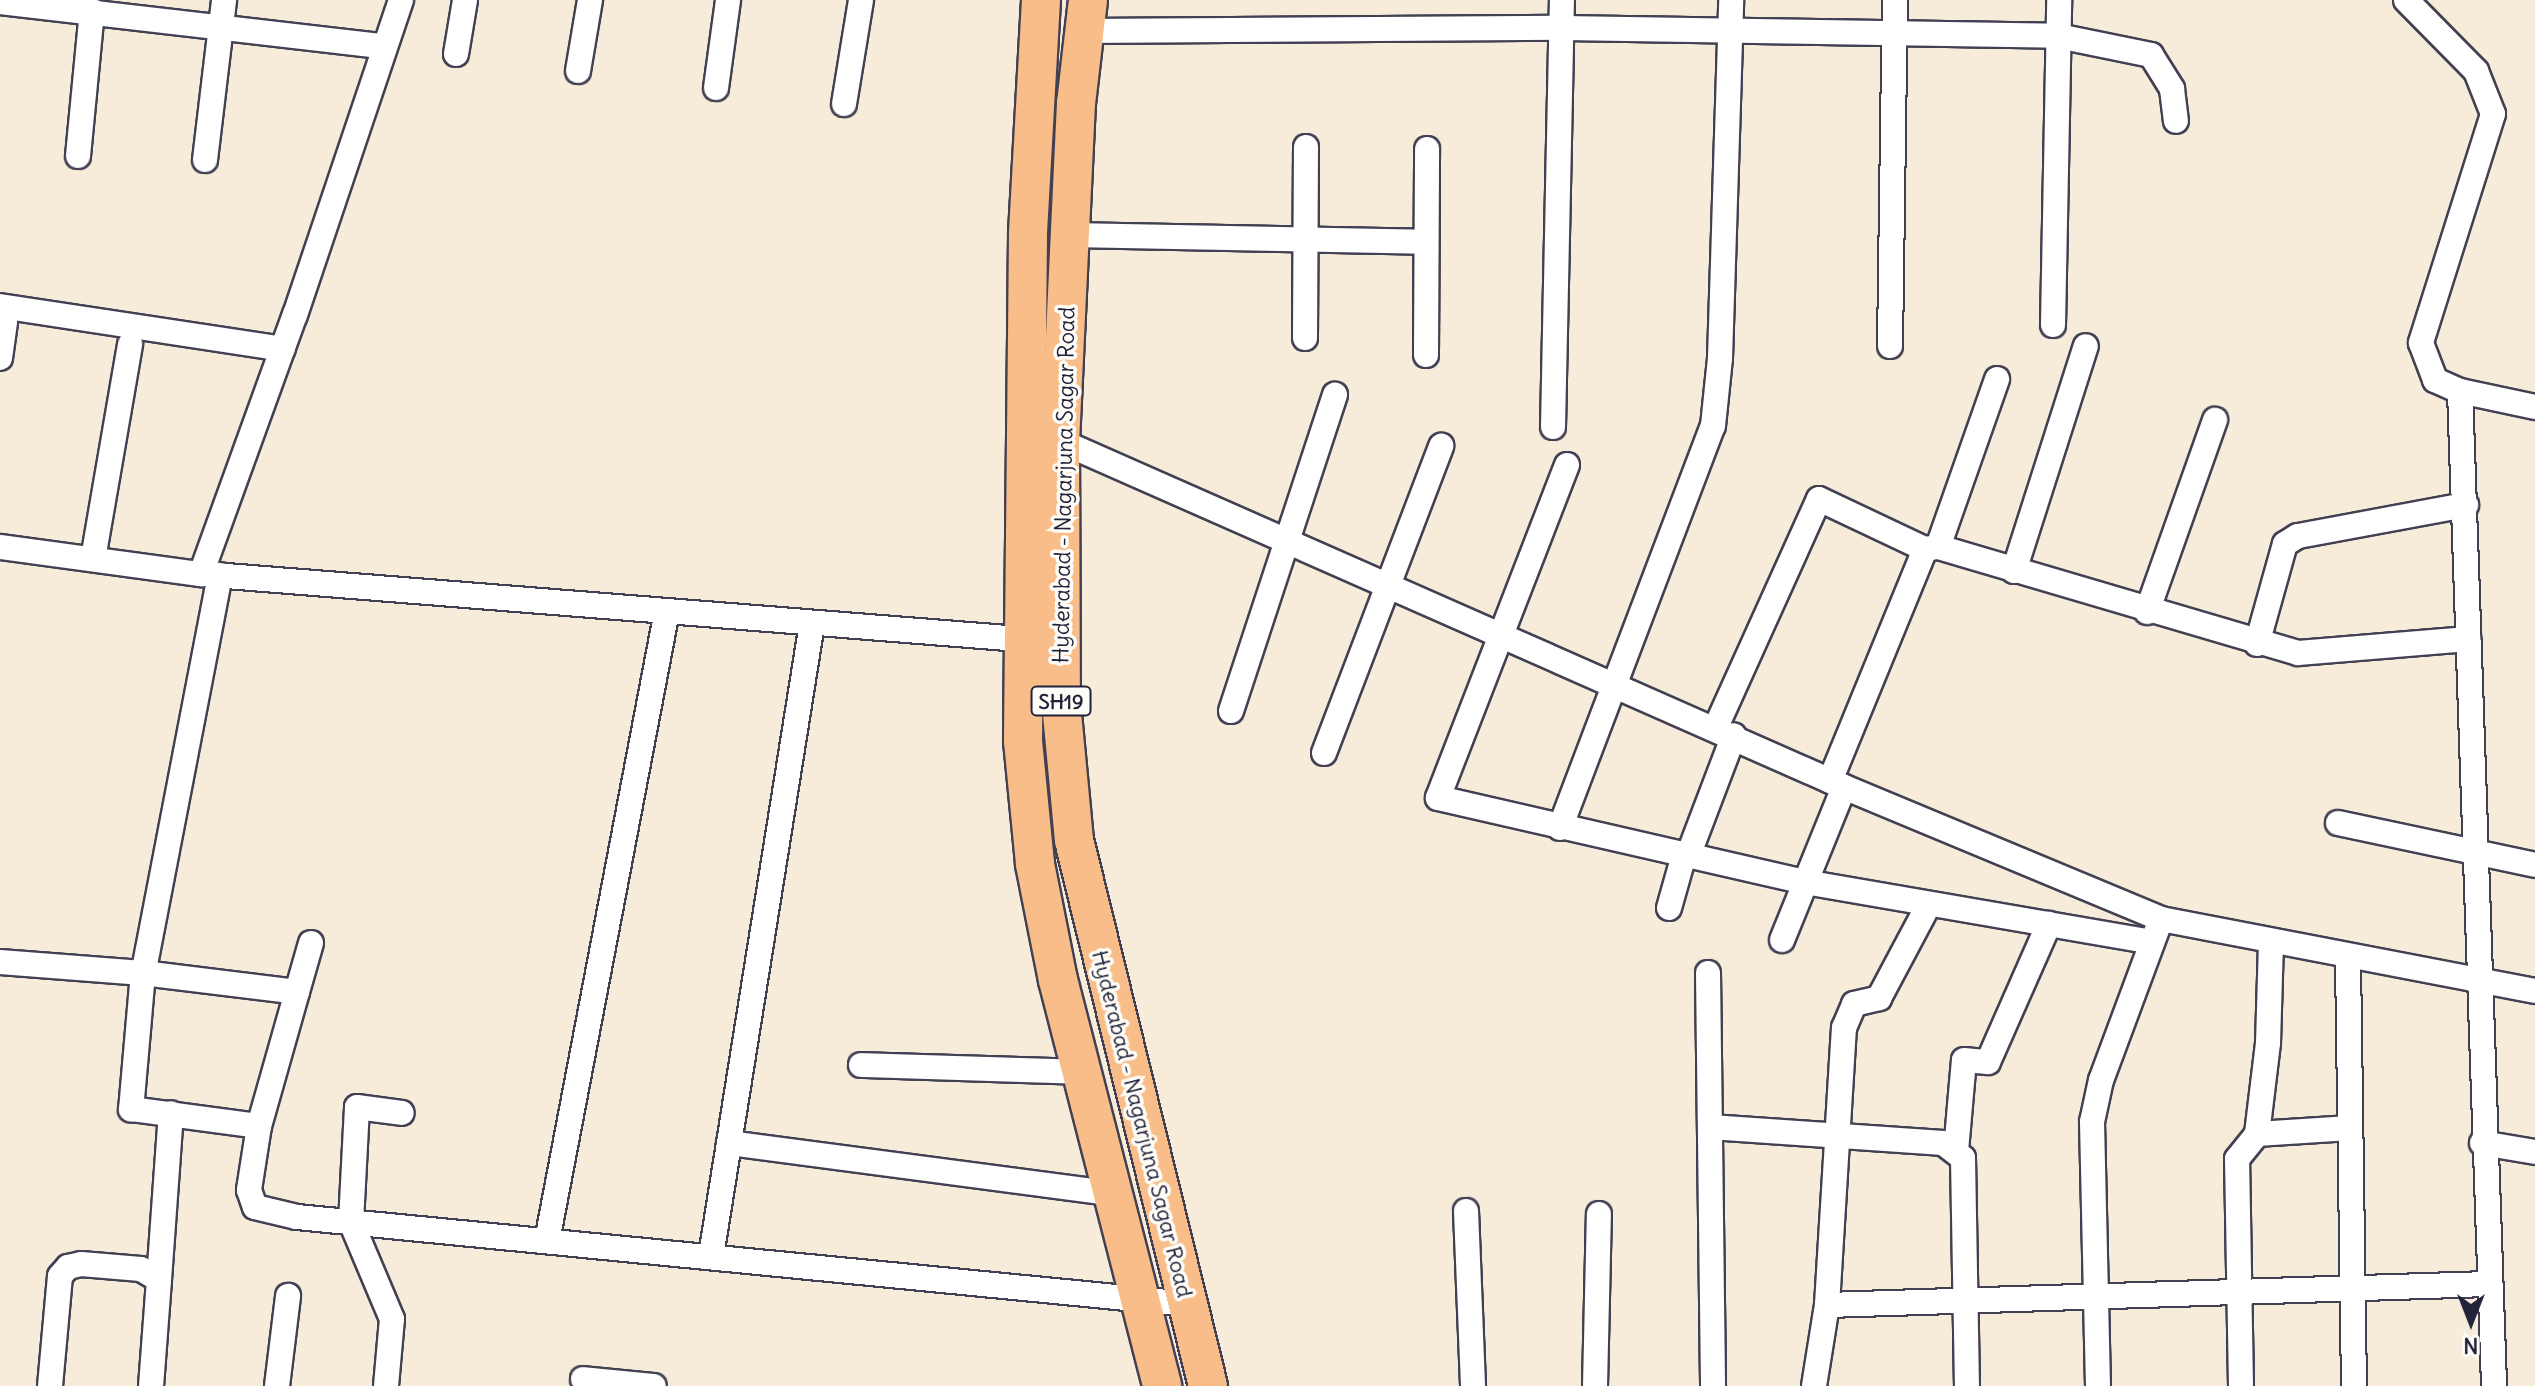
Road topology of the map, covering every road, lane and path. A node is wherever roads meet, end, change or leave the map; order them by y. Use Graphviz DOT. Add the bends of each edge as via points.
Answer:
graph roads {
  1 [pos="224,0"];
  2 [pos="401,0"];
  3 [pos="465,0"];
  4 [pos="590,0"];
  5 [pos="728,0"];
  6 [pos="861,0"];
  7 [pos="1041,0"];
  8 [pos="1562,0"];
  9 [pos="1731,0"];
  10 [pos="1895,0"];
  11 [pos="2059,0"];
  12 [pos="2406,0"];
  13 [pos="0,2"];
  14 [pos="92,11"];
  15 [pos="1085,16"];
  16 [pos="221,26"];
  17 [pos="1562,28"];
  18 [pos="1730,31"];
  19 [pos="1895,34"];
  20 [pos="2058,36"];
  21 [pos="382,46"];
  22 [pos="456,54"];
  23 [pos="578,71"];
  24 [pos="716,88"];
  25 [pos="844,104"];
  26 [pos="2176,121"];
  27 [pos="1306,147"];
  28 [pos="1427,149"];
  29 [pos="78,156"];
  30 [pos="205,160"];
  31 [pos="1069,235"];
  32 [pos="1425,242"];
  33 [pos="1307,243"];
  34 [pos="3,314"];
  35 [pos="2053,325"];
  36 [pos="1305,338"];
  37 [pos="130,344"];
  38 [pos="1890,346"];
  39 [pos="2086,346"];
  40 [pos="283,349"];
  41 [pos="1426,355"];
  42 [pos="0,358"];
  43 [pos="1997,379"];
  44 [pos="2460,391"];
  45 [pos="1335,395"];
  46 [pos="2535,407"];
  47 [pos="2215,420"];
  48 [pos="1553,427"];
  49 [pos="1060,441"];
  50 [pos="1441,446"];
  51 [pos="1567,465"];
  52 [pos="2466,505"];
  53 [pos="1288,540"];
  54 [pos="0,547"];
  55 [pos="1932,548"];
  56 [pos="93,559"];
  57 [pos="2014,571"];
  58 [pos="210,575"];
  59 [pos="1386,583"];
  60 [pos="667,611"];
  61 [pos="2147,612"];
  62 [pos="812,623"];
  63 [pos="1501,633"];
  64 [pos="1020,639"];
  65 [pos="2468,639"];
  66 [pos="2257,644"];
  67 [pos="1618,683"];
  68 [pos="1231,711"];
  69 [pos="1725,731"];
  70 [pos="1324,753"];
  71 [pos="1837,784"];
  72 [pos="2338,823"];
  73 [pos="1560,828"];
  74 [pos="1686,856"];
  75 [pos="2473,856"];
  76 [pos="2535,865"];
  77 [pos="1805,882"];
  78 [pos="1929,904"];
  79 [pos="1669,908"];
  80 [pos="2161,919"];
  81 [pos="2049,924"];
  82 [pos="1782,940"];
  83 [pos="2151,942"];
  84 [pos="311,943"];
  85 [pos="2271,944"];
  86 [pos="2348,959"];
  87 [pos="0,962"];
  88 [pos="143,973"];
  89 [pos="1708,973"];
  90 [pos="2477,982"];
  91 [pos="2535,991"];
  92 [pos="297,992"];
  93 [pos="861,1065"];
  94 [pos="1081,1072"];
  95 [pos="171,1113"];
  96 [pos="402,1113"];
  97 [pos="259,1126"];
  98 [pos="1710,1127"];
  99 [pos="2350,1128"];
  100 [pos="2257,1134"];
  101 [pos="1840,1135"];
  102 [pos="729,1143"];
  103 [pos="2482,1143"];
  104 [pos="1956,1151"];
  105 [pos="2535,1152"];
  106 [pos="1111,1193"];
  107 [pos="1466,1211"];
  108 [pos="1599,1214"];
  109 [pos="351,1222"];
  110 [pos="547,1241"];
  111 [pos="711,1256"];
  112 [pos="159,1280"];
  113 [pos="2488,1284"];
  114 [pos="2352,1288"];
  115 [pos="2238,1292"];
  116 [pos="288,1296"];
  117 [pos="2093,1297"];
  118 [pos="1964,1301"];
  119 [pos="1142,1302"];
  120 [pos="1188,1304"];
  121 [pos="1827,1305"];
  122 [pos="583,1379"];
  123 [pos="50,1386"];
  124 [pos="151,1386"];
  125 [pos="277,1386"];
  126 [pos="386,1386"];
  127 [pos="654,1386"];
  128 [pos="1162,1386"];
  129 [pos="1208,1386"];
  130 [pos="1473,1386"];
  131 [pos="1595,1386"];
  132 [pos="1713,1386"];
  133 [pos="1814,1386"];
  134 [pos="1967,1386"];
  135 [pos="2098,1386"];
  136 [pos="2241,1386"];
  137 [pos="2354,1386"];
  138 [pos="2494,1386"];
  1 -- 16 [label="street"];
  2 -- 21 [label="street"];
  3 -- 22 [label="street"];
  4 -- 23 [label="street"];
  5 -- 24 [label="street"];
  6 -- 25 [label="street"];
  7 -- 64 [label="main road, Hyderabad - Nagarjuna Sagar Road / SH19" via="1028,235"];
  8 -- 17 [label="street"];
  9 -- 18 [label="street"];
  10 -- 19 [label="street"];
  11 -- 20 [label="street"];
  12 -- 44 [label="street" via="2476,71 2493,114 2421,343 2435,380"];
  13 -- 14 [label="street"];
  14 -- 16 [label="street"];
  14 -- 29 [label="street"];
  15 -- 17 [label="street"];
  15 -- 31 [label="main road, Hyderabad - Nagarjuna Sagar Road / SH19"];
  16 -- 21 [label="street"];
  16 -- 30 [label="street"];
  17 -- 18 [label="street"];
  17 -- 48 [label="street"];
  18 -- 19 [label="street"];
  18 -- 67 [label="street" via="1720,358 1713,426"];
  19 -- 20 [label="street"];
  19 -- 38 [label="street"];
  20 -- 26 [label="street" via="2151,55 2172,89"];
  20 -- 35 [label="street"];
  21 -- 40 [label="street"];
  27 -- 33 [label="street"];
  28 -- 32 [label="street"];
  31 -- 33 [label="street"];
  31 -- 49 [label="main road, Hyderabad - Nagarjuna Sagar Road / SH19"];
  32 -- 33 [label="street"];
  32 -- 41 [label="street"];
  33 -- 36 [label="street"];
  34 -- 40 [label="street"];
  34 -- 42 [label="street"];
  37 -- 56 [label="street"];
  39 -- 57 [label="street"];
  40 -- 58 [label="street"];
  43 -- 55 [label="street"];
  44 -- 46 [label="street"];
  44 -- 52 [label="street"];
  45 -- 53 [label="street"];
  47 -- 61 [label="street"];
  49 -- 53 [label="street"];
  49 -- 120 [label="main road, Hyderabad - Nagarjuna Sagar Road / SH19" via="1061,703 1074,840"];
  50 -- 59 [label="street"];
  51 -- 63 [label="street"];
  52 -- 65 [label="street"];
  52 -- 66 [label="street" via="2298,536 2285,544"];
  53 -- 59 [label="street"];
  53 -- 68 [label="street"];
  54 -- 56 [label="street"];
  55 -- 57 [label="street"];
  55 -- 69 [label="street" via="1819,499"];
  55 -- 71 [label="street"];
  56 -- 58 [label="street"];
  57 -- 61 [label="street"];
  58 -- 60 [label="street"];
  58 -- 88 [label="street"];
  59 -- 63 [label="street"];
  59 -- 70 [label="street"];
  60 -- 62 [label="street"];
  60 -- 110 [label="street"];
  61 -- 66 [label="street"];
  62 -- 64 [label="street"];
  62 -- 102 [label="street"];
  63 -- 67 [label="street"];
  63 -- 73 [label="street" via="1438,798"];
  64 -- 94 [label="main road, Hyderabad - Nagarjuna Sagar Road / SH19" via="1035,864"];
  65 -- 66 [label="street" via="2317,654"];
  65 -- 75 [label="street"];
  67 -- 69 [label="street"];
  67 -- 73 [label="street"];
  69 -- 71 [label="street"];
  69 -- 74 [label="street"];
  71 -- 77 [label="street"];
  71 -- 80 [label="street"];
  72 -- 75 [label="street"];
  73 -- 74 [label="street"];
  74 -- 77 [label="street"];
  74 -- 79 [label="street"];
  75 -- 76 [label="street"];
  75 -- 90 [label="street"];
  77 -- 78 [label="street"];
  77 -- 82 [label="street"];
  78 -- 81 [label="street"];
  78 -- 101 [label="street" via="1879,998 1854,1004 1844,1028"];
  80 -- 83 [label="street"];
  80 -- 85 [label="street"];
  81 -- 83 [label="street"];
  81 -- 104 [label="street" via="1988,1062 1964,1060"];
  83 -- 117 [label="street" via="2094,1107"];
  84 -- 92 [label="street"];
  85 -- 86 [label="street"];
  85 -- 100 [label="street" via="2268,1043"];
  86 -- 90 [label="street"];
  86 -- 99 [label="street"];
  87 -- 88 [label="street"];
  88 -- 92 [label="street"];
  88 -- 95 [label="street" via="131,1109"];
  89 -- 98 [label="street"];
  90 -- 91 [label="street"];
  90 -- 103 [label="street"];
  92 -- 97 [label="street"];
  93 -- 94 [label="street"];
  94 -- 106 [label="main road, Hyderabad - Nagarjuna Sagar Road / SH19"];
  95 -- 97 [label="street"];
  95 -- 112 [label="street"];
  96 -- 109 [label="street" via="357,1107"];
  97 -- 109 [label="street" via="249,1190 255,1207 273,1214"];
  98 -- 101 [label="street"];
  98 -- 132 [label="street"];
  99 -- 100 [label="street"];
  99 -- 114 [label="street"];
  100 -- 115 [label="street" via="2237,1159"];
  101 -- 104 [label="street" via="1943,1143"];
  101 -- 121 [label="street"];
  102 -- 106 [label="street"];
  102 -- 111 [label="street"];
  103 -- 105 [label="street"];
  103 -- 113 [label="street"];
  104 -- 118 [label="street" via="1966,1174"];
  106 -- 119 [label="main road, Hyderabad - Nagarjuna Sagar Road / SH19"];
  107 -- 130 [label="street"];
  108 -- 131 [label="street"];
  109 -- 110 [label="street"];
  109 -- 126 [label="street" via="392,1319"];
  110 -- 111 [label="street"];
  111 -- 119 [label="street"];
  112 -- 123 [label="street" via="141,1269 68,1267 58,1287"];
  112 -- 124 [label="street"];
  113 -- 114 [label="street"];
  113 -- 138 [label="street"];
  114 -- 115 [label="street"];
  114 -- 137 [label="street"];
  115 -- 117 [label="street"];
  115 -- 136 [label="street"];
  116 -- 125 [label="street"];
  117 -- 118 [label="street"];
  117 -- 135 [label="street"];
  118 -- 121 [label="street"];
  118 -- 134 [label="street"];
  119 -- 120 [label="street"];
  119 -- 128 [label="main road, Hyderabad - Nagarjuna Sagar Road / SH19"];
  120 -- 129 [label="main road, Hyderabad - Nagarjuna Sagar Road / SH19"];
  121 -- 133 [label="street"];
  122 -- 127 [label="street"];
}
